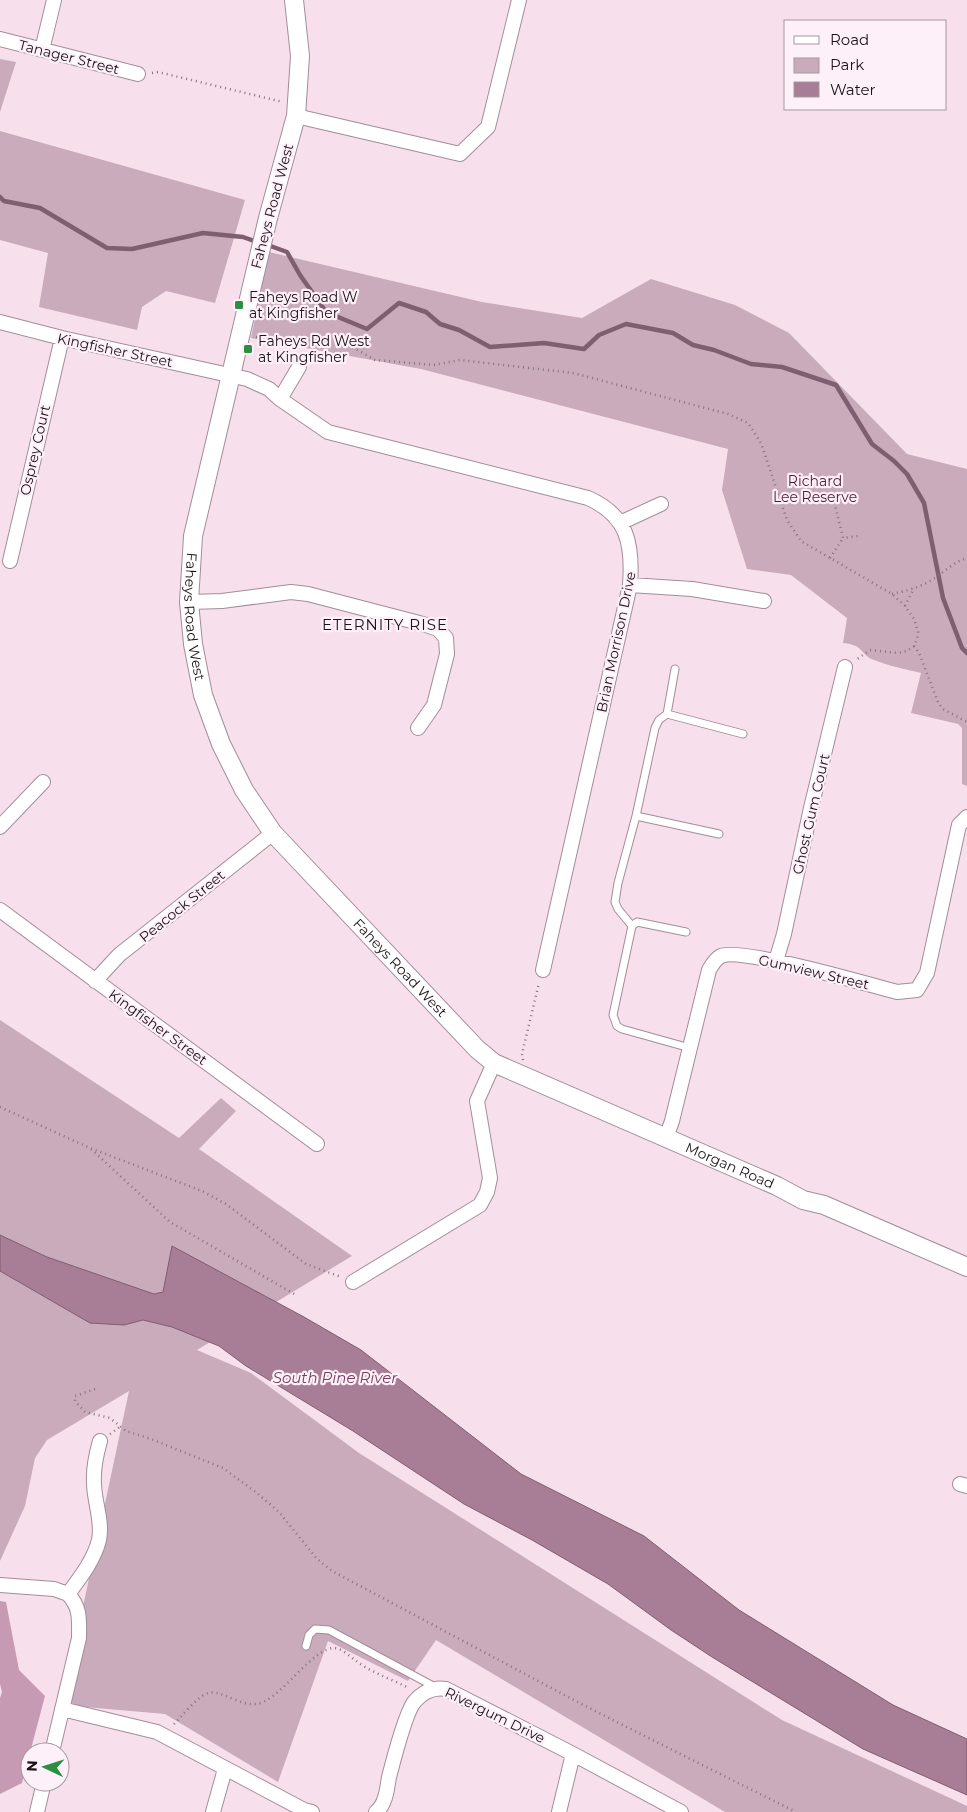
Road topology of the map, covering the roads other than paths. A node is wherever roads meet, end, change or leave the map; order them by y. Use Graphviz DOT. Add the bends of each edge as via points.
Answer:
graph roads {
  1 [pos="54,0"];
  2 [pos="294,0"];
  3 [pos="519,0"];
  4 [pos="0,39"];
  5 [pos="42,50"];
  6 [pos="138,74"];
  7 [pos="296,116"];
  8 [pos="0,322"];
  9 [pos="62,338"];
  10 [pos="299,367"];
  11 [pos="231,376"];
  12 [pos="280,399"];
  13 [pos="661,504"];
  14 [pos="620,522"];
  15 [pos="10,561"];
  16 [pos="630,585"];
  17 [pos="764,601"];
  18 [pos="189,602"];
  19 [pos="845,667"];
  20 [pos="675,669"];
  21 [pos="667,714"];
  22 [pos="418,728"];
  23 [pos="743,734"];
  24 [pos="43,782"];
  25 [pos="636,816"];
  26 [pos="967,817"];
  27 [pos="0,827"];
  28 [pos="273,833"];
  29 [pos="719,834"];
  30 [pos="0,910"];
  31 [pos="632,926"];
  32 [pos="686,932"];
  33 [pos="776,961"];
  34 [pos="543,970"];
  35 [pos="95,981"];
  36 [pos="690,1048"];
  37 [pos="494,1063"];
  38 [pos="666,1138"];
  39 [pos="316,1144"];
  40 [pos="967,1267"];
  41 [pos="353,1282"];
  42 [pos="100,1441"];
  43 [pos="0,1585"];
  44 [pos="68,1594"];
  45 [pos="306,1646"];
  46 [pos="436,1688"];
  47 [pos="62,1709"];
  48 [pos="54,1742"];
  49 [pos="574,1754"];
  50 [pos="225,1769"];
  51 [pos="42,1792"];
  52 [pos="37,1812"];
  53 [pos="213,1812"];
  54 [pos="312,1812"];
  55 [pos="376,1812"];
  56 [pos="559,1812"];
  57 [pos="681,1812"];
  1 -- 5 [label="street"];
  2 -- 7 [label="street, Faheys Road West" via="300,56"];
  3 -- 7 [label="street" via="488,127 460,154"];
  4 -- 5 [label="street, Tanager Street"];
  5 -- 6 [label="street, Tanager Street"];
  7 -- 11 [label="street, Faheys Road West"];
  8 -- 9 [label="street, Kingfisher Street"];
  9 -- 11 [label="street, Kingfisher Street"];
  9 -- 15 [label="street, Osprey Court"];
  10 -- 12 [label="street"];
  11 -- 12 [label="street, Brian Morrison Drive" via="260,384"];
  11 -- 18 [label="street, Faheys Road West" via="193,536"];
  12 -- 14 [label="street, Brian Morrison Drive" via="328,432 588,498 601,504"];
  13 -- 14 [label="street"];
  14 -- 16 [label="street, Brian Morrison Drive" via="630,551"];
  16 -- 17 [label="street" via="692,589"];
  16 -- 34 [label="street, Brian Morrison Drive"];
  18 -- 22 [label="street" via="291,592 438,629 446,638 447,654 434,704"];
  18 -- 28 [label="street, Faheys Road West" via="193,644 206,703 221,744 244,790"];
  19 -- 33 [label="street, Ghost Gum Court"];
  20 -- 21 [label="lane"];
  21 -- 23 [label="lane"];
  21 -- 25 [label="lane" via="654,728"];
  24 -- 27 [label="street"];
  25 -- 29 [label="lane"];
  25 -- 31 [label="lane" via="615,902"];
  26 -- 33 [label="street, Gumview Street" via="960,825 927,973 917,990 897,992"];
  28 -- 35 [label="street, Peacock Street" via="119,955"];
  28 -- 37 [label="street, Faheys Road West" via="476,1050"];
  30 -- 35 [label="street, Kingfisher Street"];
  31 -- 32 [label="lane" via="637,922"];
  31 -- 36 [label="lane" via="614,1020 622,1029"];
  33 -- 36 [label="street, Gumview Street" via="731,954 722,955 715,961 709,970"];
  35 -- 39 [label="street, Kingfisher Street"];
  36 -- 38 [label="street, Gumview Street"];
  37 -- 38 [label="street, Morgan Road"];
  37 -- 41 [label="street" via="477,1101 490,1178 480,1205"];
  38 -- 40 [label="street, Morgan Road" via="803,1200 824,1205"];
  42 -- 44 [label="street" via="94,1483 99,1538 94,1553"];
  43 -- 44 [label="street" via="54,1589"];
  44 -- 47 [label="street" via="76,1603 79,1638"];
  45 -- 46 [label="lane" via="315,1629 329,1630"];
  46 -- 49 [label="street, Rivergum Drive" via="446,1689"];
  46 -- 55 [label="street, Rivergum Drive" via="414,1702 401,1734 383,1802"];
  47 -- 48 [label="street"];
  47 -- 50 [label="street" via="157,1732"];
  49 -- 56 [label="street"];
  49 -- 57 [label="street, Rivergum Drive"];
  50 -- 53 [label="street"];
  50 -- 54 [label="street"];
  51 -- 52 [label="street"];
}
